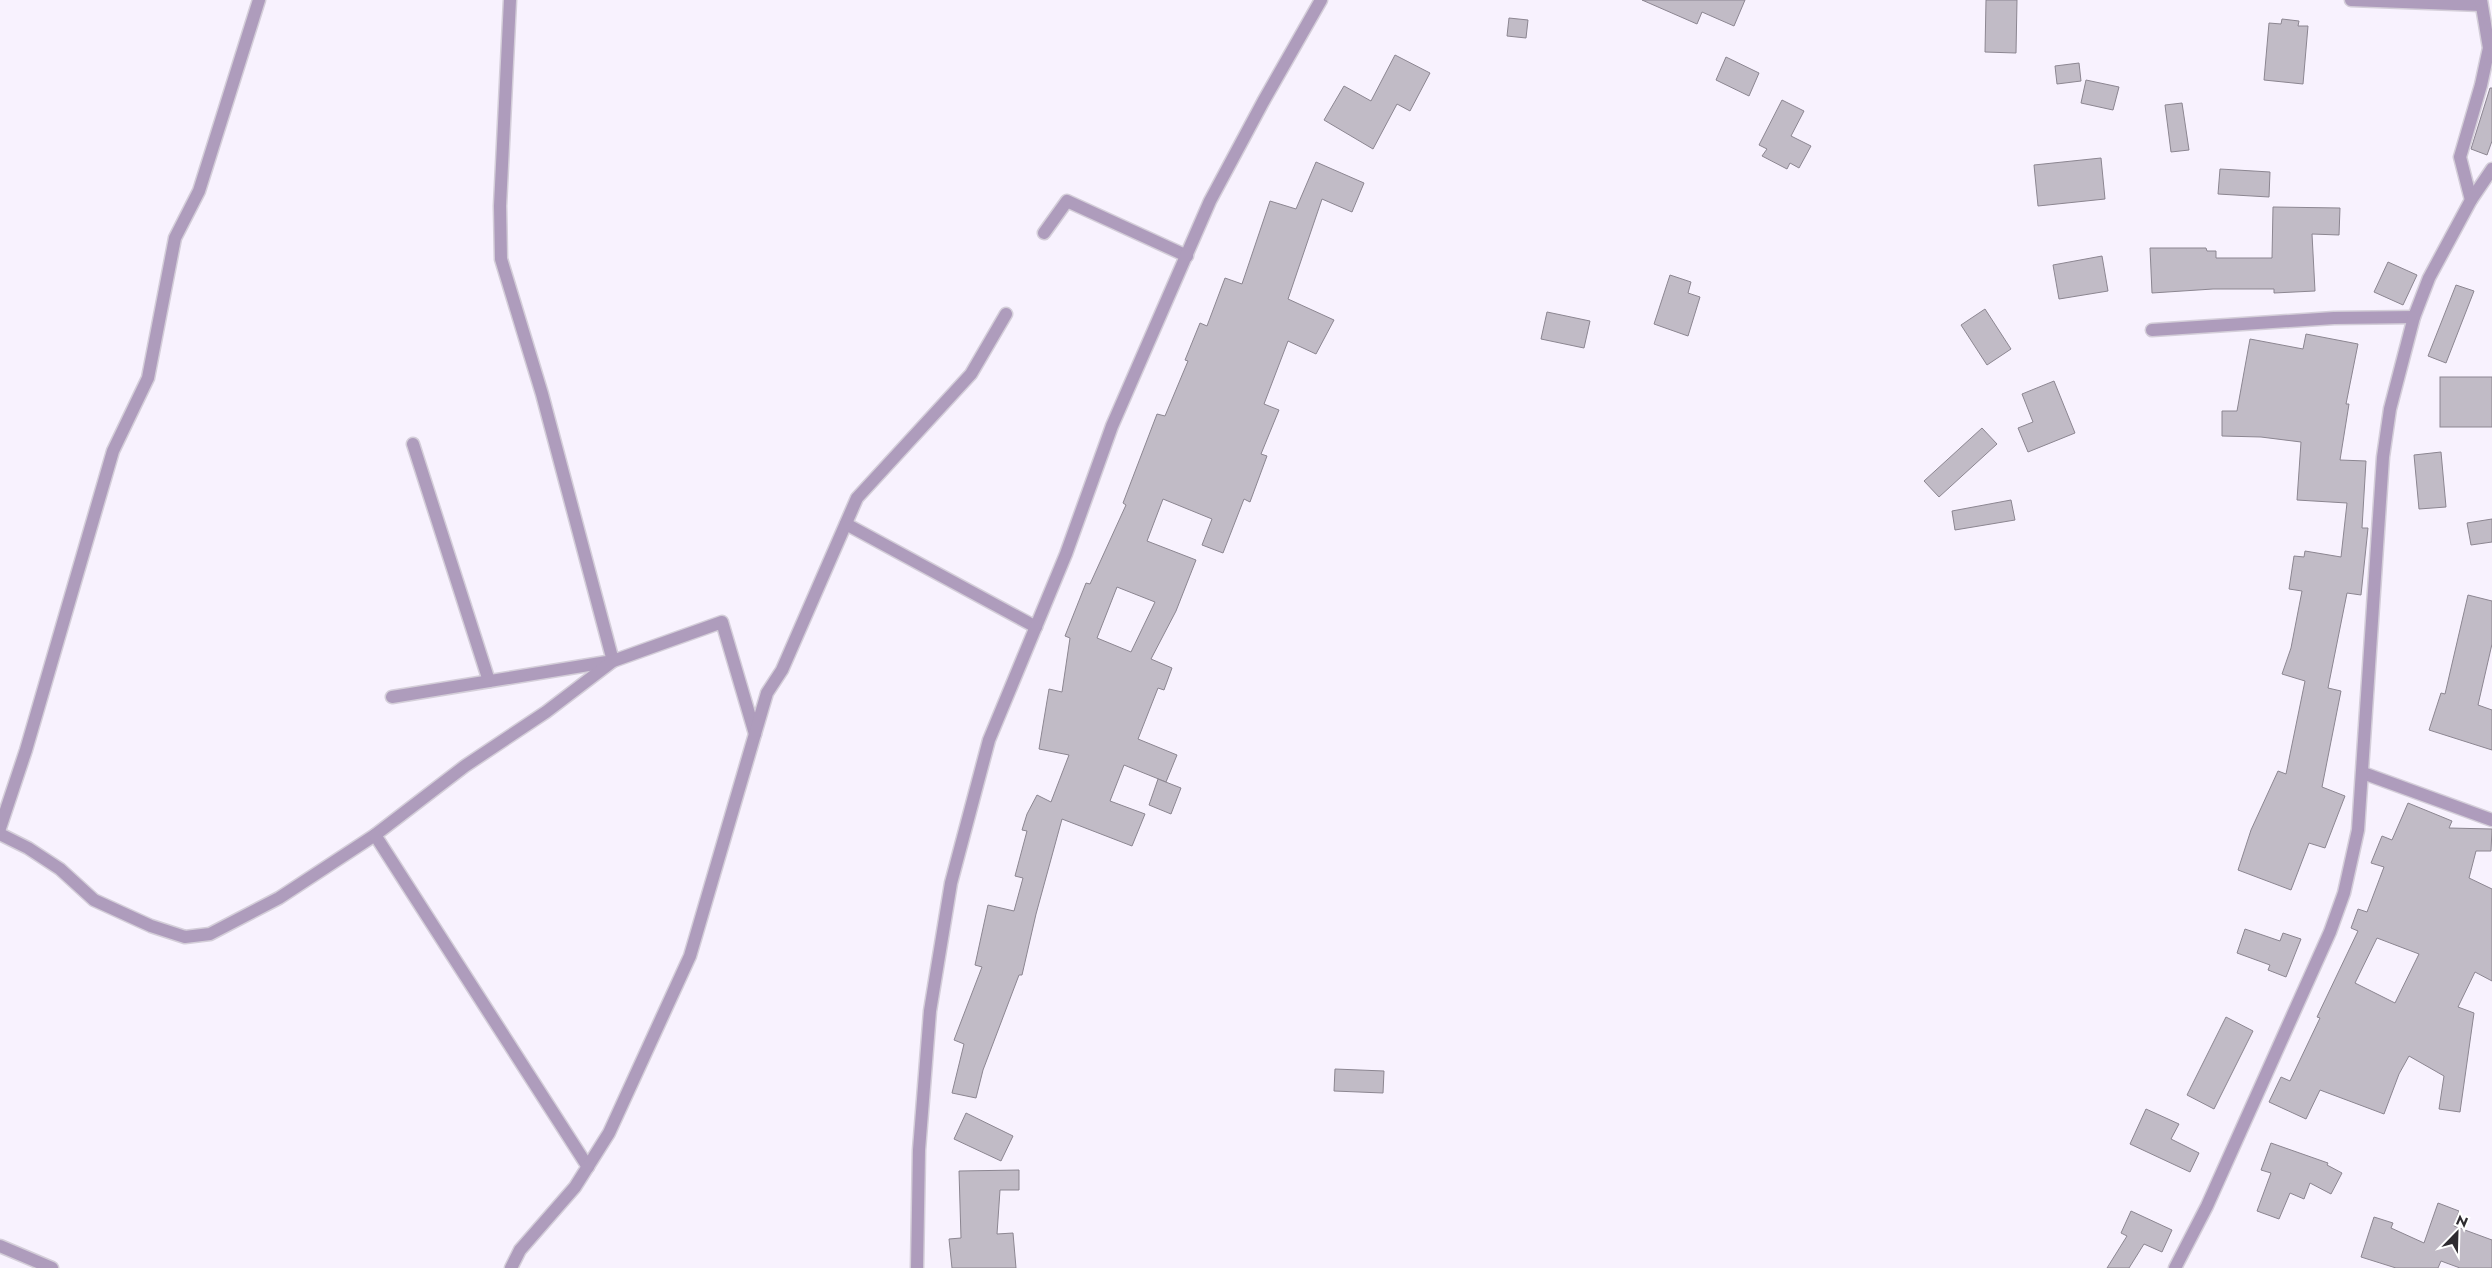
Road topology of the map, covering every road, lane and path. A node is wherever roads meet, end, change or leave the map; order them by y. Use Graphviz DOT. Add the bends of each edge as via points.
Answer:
graph roads {
  1 [pos="259,0"];
  2 [pos="510,0"];
  3 [pos="1322,0"];
  4 [pos="2351,0"];
  5 [pos="2481,3"];
  6 [pos="2492,169"];
  7 [pos="2471,200"];
  8 [pos="1044,233"];
  9 [pos="1187,256"];
  10 [pos="1006,314"];
  11 [pos="2414,317"];
  12 [pos="2152,330"];
  13 [pos="413,444"];
  14 [pos="846,524"];
  15 [pos="1036,627"];
  16 [pos="613,661"];
  17 [pos="488,681"];
  18 [pos="392,697"];
  19 [pos="755,734"];
  20 [pos="2363,773"];
  21 [pos="2492,820"];
  22 [pos="0,828"];
  23 [pos="0,834"];
  24 [pos="375,835"];
  25 [pos="588,1167"];
  26 [pos="0,1246"];
  27 [pos="52,1268"];
  28 [pos="511,1268"];
  29 [pos="917,1268"];
  30 [pos="2175,1268"];
  1 -- 22 [label="street" via="199,191 175,238 148,378 113,451 26,750"];
  2 -- 16 [label="street" via="500,206 501,259 542,394"];
  3 -- 9 [label="street" via="1262,102 1210,202"];
  4 -- 5 [label="street"];
  5 -- 7 [label="street" via="2490,48 2460,157"];
  6 -- 7 [label="street"];
  7 -- 11 [label="street" via="2429,278"];
  8 -- 9 [label="street" via="1067,201"];
  9 -- 15 [label="street" via="1112,426"];
  10 -- 14 [label="street" via="970,374 857,498"];
  11 -- 12 [label="street" via="2334,318"];
  11 -- 20 [label="street" via="2390,409 2383,457"];
  13 -- 17 [label="street"];
  14 -- 15 [label="street"];
  14 -- 19 [label="street" via="782,670 767,693"];
  15 -- 29 [label="street" via="990,740 951,883 930,1011 919,1150"];
  16 -- 17 [label="street"];
  16 -- 19 [label="street" via="722,622"];
  16 -- 24 [label="street" via="546,712 465,766"];
  17 -- 18 [label="street"];
  19 -- 25 [label="street" via="690,956 609,1133"];
  20 -- 21 [label="street"];
  20 -- 30 [label="street" via="2352,860 2330,932 2207,1206"];
  23 -- 24 [label="street" via="60,869 94,900 151,926 185,937 210,934 279,898"];
  24 -- 25 [label="street"];
  25 -- 28 [label="street" via="575,1187 520,1250"];
  26 -- 27 [label="street"];
}
